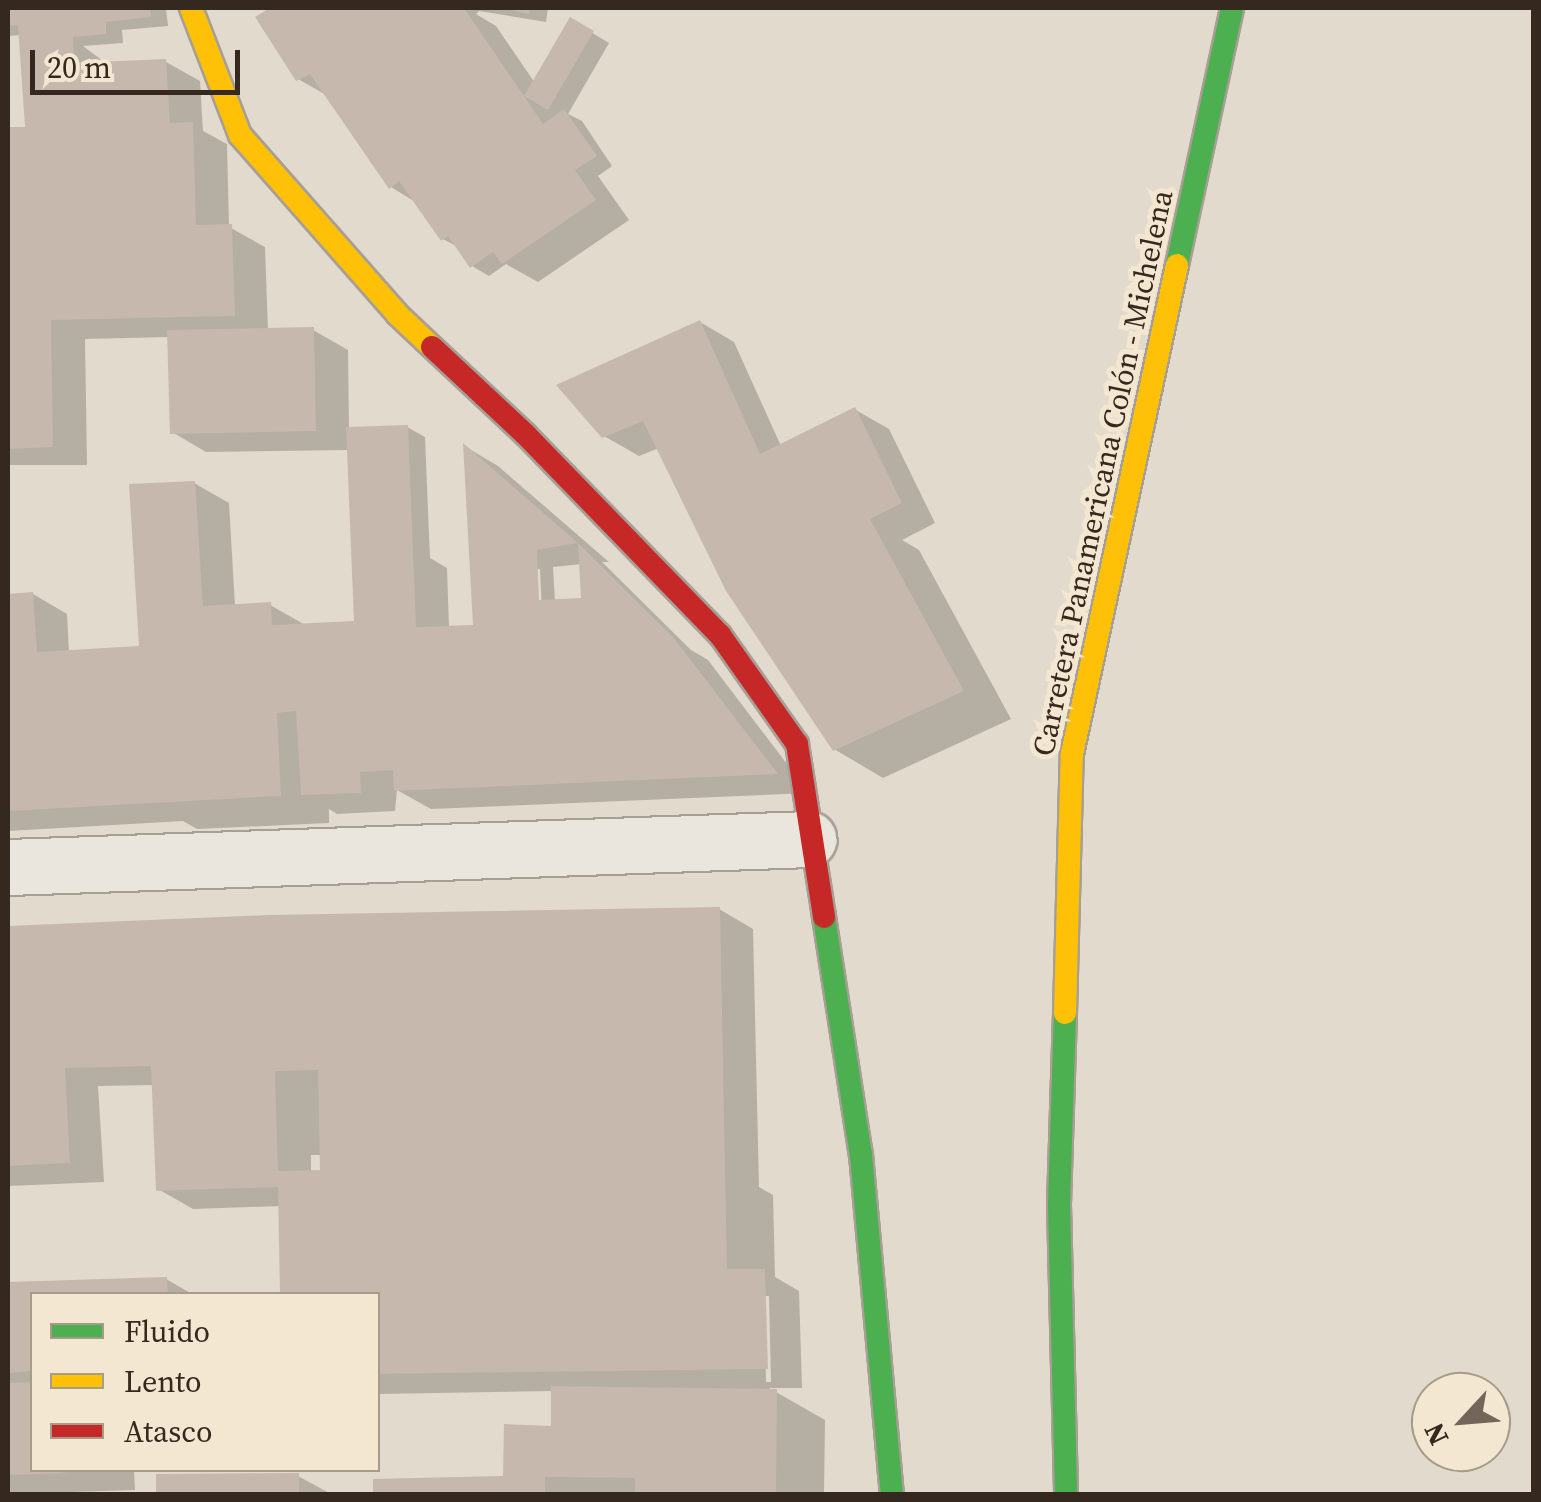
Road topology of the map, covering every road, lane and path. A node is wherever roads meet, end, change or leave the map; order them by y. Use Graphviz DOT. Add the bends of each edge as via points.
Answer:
graph roads {
  1 [pos="191,8"];
  2 [pos="1232,8"];
  3 [pos="809,838"];
  4 [pos="8,867"];
  5 [pos="892,1494"];
  6 [pos="1066,1494"];
  1 -- 3 [label="street" via="240,135 397,314 720,634 797,744"];
  2 -- 6 [label="street, Carretera Panamericana Colón - Michelena" via="1072,754 1059,1205"];
  3 -- 4 [label="street"];
  3 -- 5 [label="street" via="861,1155"];
}
